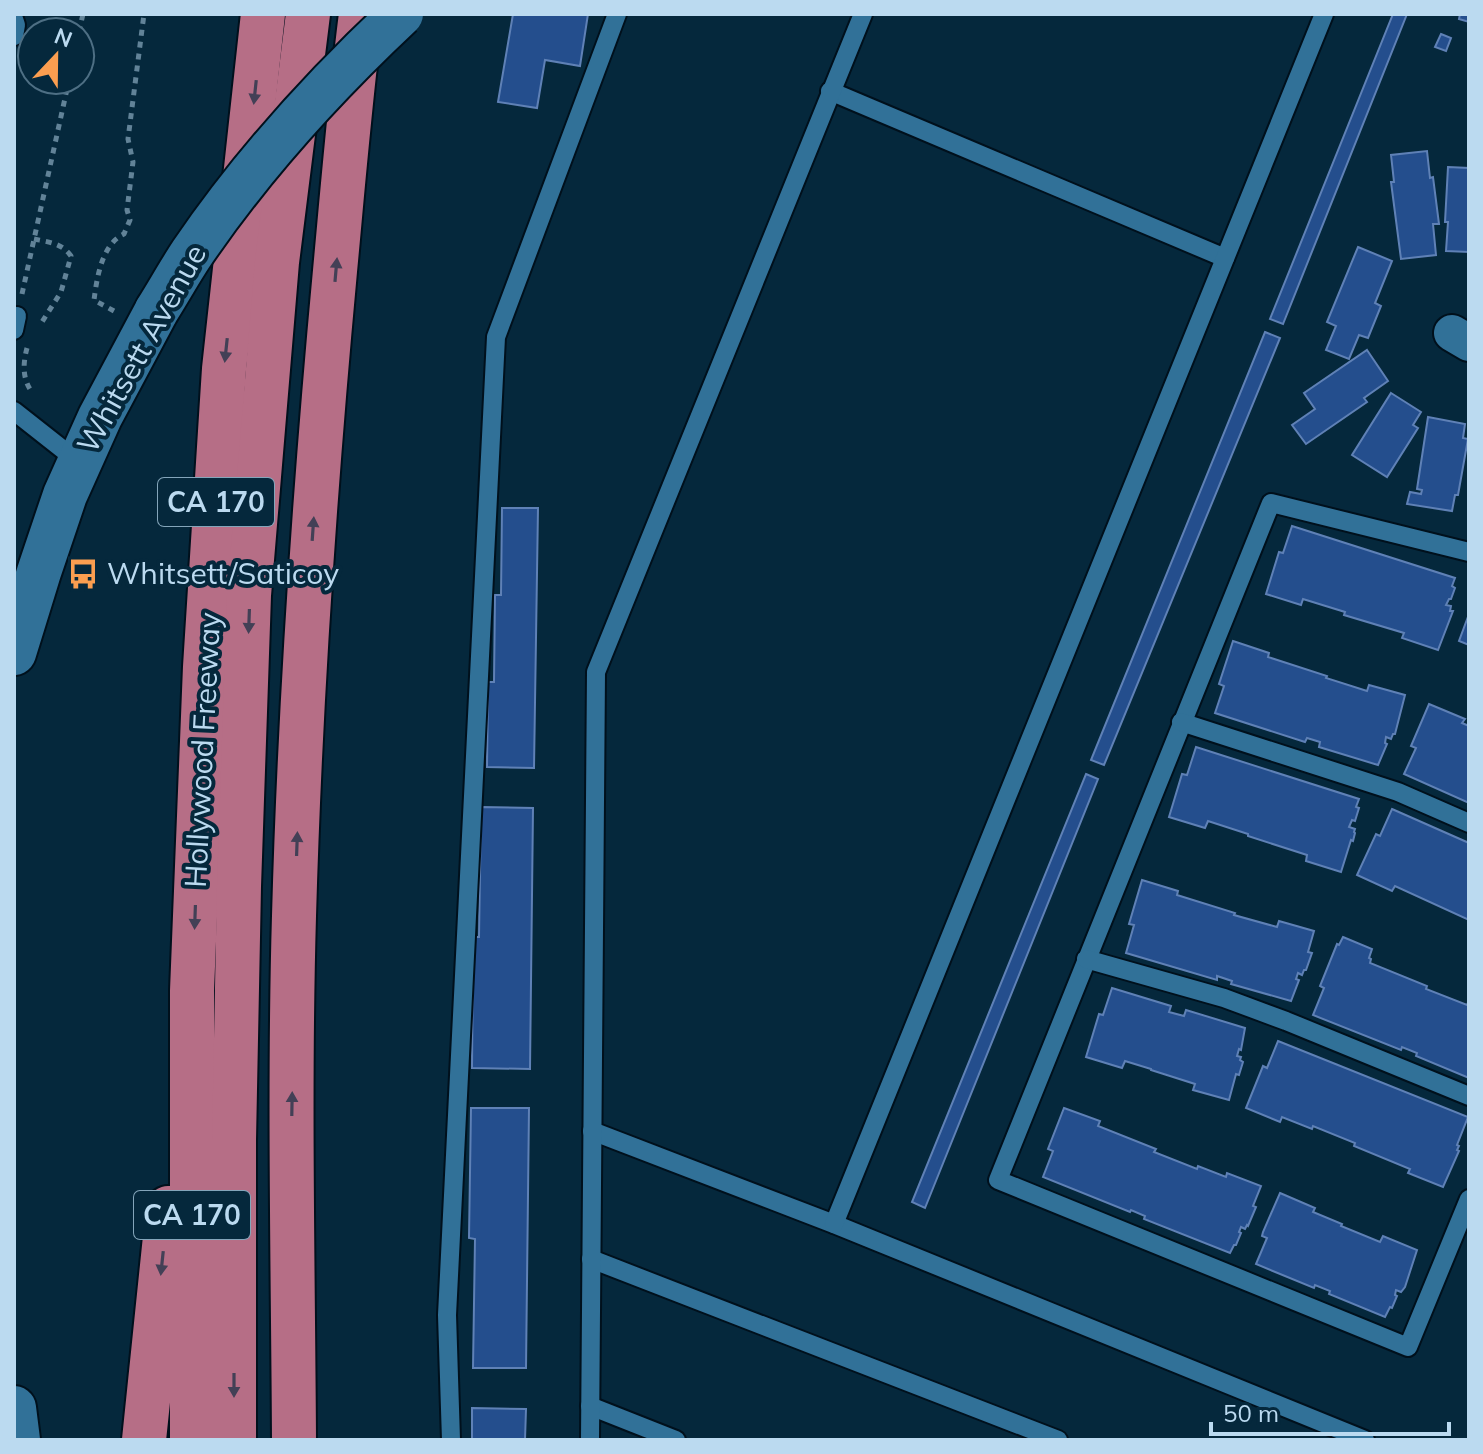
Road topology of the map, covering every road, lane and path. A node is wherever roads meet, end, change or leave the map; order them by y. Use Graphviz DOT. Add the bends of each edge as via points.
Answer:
graph roads {
  1 [pos="144,14"];
  2 [pos="263,14"];
  3 [pos="308,14"];
  4 [pos="331,14"];
  5 [pos="361,14"];
  6 [pos="401,14"];
  7 [pos="617,14"];
  8 [pos="863,14"];
  9 [pos="1324,14"];
  10 [pos="14,19"];
  11 [pos="14,36"];
  12 [pos="830,91"];
  13 [pos="65,96"];
  14 [pos="34,239"];
  15 [pos="1225,258"];
  16 [pos="61,292"];
  17 [pos="16,323"];
  18 [pos="147,331"];
  19 [pos="14,411"];
  20 [pos="80,463"];
  21 [pos="1469,552"];
  22 [pos="14,653"];
  23 [pos="1181,722"];
  24 [pos="1469,823"];
  25 [pos="1086,959"];
  26 [pos="192,991"];
  27 [pos="1469,1096"];
  28 [pos="592,1131"];
  29 [pos="292,1182"];
  30 [pos="1469,1199"];
  31 [pos="834,1224"];
  32 [pos="591,1259"];
  33 [pos="590,1406"];
  34 [pos="14,1408"];
  35 [pos="18,1440"];
  36 [pos="144,1440"];
  37 [pos="192,1440"];
  38 [pos="234,1440"];
  39 [pos="263,1440"];
  40 [pos="294,1440"];
  41 [pos="325,1440"];
  42 [pos="451,1440"];
  43 [pos="590,1440"];
  44 [pos="676,1440"];
  45 [pos="1058,1440"];
  46 [pos="1365,1440"];
  1 -- 18 [label="path" via="128,139 133,162 130,220 97,273 94,300"];
  2 -- 26 [label="highway, Hollywood Freeway / CA 170, one-way" via="224,369"];
  3 -- 38 [label="highway, one-way" via="277,262 249,595 234,1140"];
  4 -- 39 [label="highway" via="289,407 267,818 261,1091"];
  29 -- 5 [label="highway, CA 170, one-way" via="294,917 313,536"];
  6 -- 18 [label="main road, Whitsett Avenue, bridge" via="263,158 190,255"];
  7 -- 42 [label="lane" via="496,337 447,1315"];
  8 -- 12 [label="lane"];
  9 -- 15 [label="lane"];
  10 -- 11 [label="lane"];
  12 -- 15 [label="lane"];
  12 -- 28 [label="lane" via="596,672"];
  13 -- 14 [label="path"];
  14 -- 16 [label="path" via="59,245 71,256"];
  14 -- 17 [label="path"];
  15 -- 31 [label="lane"];
  18 -- 20 [label="main road, Whitsett Avenue"];
  19 -- 20 [label="lane"];
  20 -- 22 [label="main road, Whitsett Avenue"];
  21 -- 23 [label="lane" via="1271,503"];
  23 -- 24 [label="lane" via="1398,792"];
  23 -- 25 [label="lane"];
  25 -- 27 [label="lane" via="1224,998"];
  25 -- 30 [label="lane" via="998,1180 1408,1347"];
  26 -- 36 [label="highway, one-way"];
  26 -- 37 [label="highway, Hollywood Freeway / CA 170"];
  28 -- 31 [label="lane"];
  28 -- 32 [label="lane"];
  29 -- 40 [label="highway, CA 170"];
  29 -- 41 [label="highway"];
  31 -- 46 [label="lane"];
  32 -- 33 [label="lane"];
  32 -- 45 [label="lane"];
  33 -- 43 [label="lane"];
  33 -- 44 [label="lane"];
  34 -- 35 [label="main road"];
}
